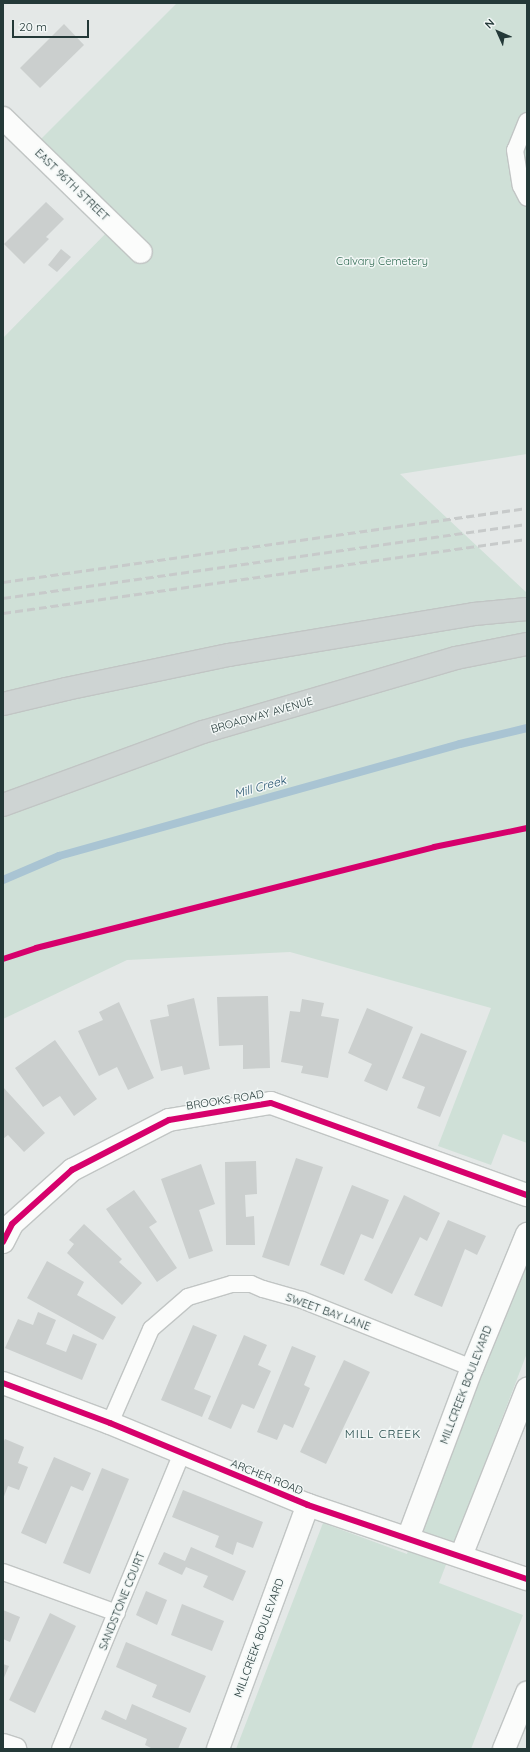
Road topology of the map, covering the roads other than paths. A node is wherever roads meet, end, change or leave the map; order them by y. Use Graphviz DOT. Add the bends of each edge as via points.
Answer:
graph roads {
  1 [pos="3,118"];
  2 [pos="527,121"];
  3 [pos="527,198"];
  4 [pos="142,252"];
  5 [pos="527,609"];
  6 [pos="527,644"];
  7 [pos="3,704"];
  8 [pos="3,805"];
  9 [pos="527,1195"];
  10 [pos="527,1234"];
  11 [pos="3,1242"];
  12 [pos="472,1368"];
  13 [pos="3,1383"];
  14 [pos="527,1390"];
  15 [pos="110,1423"];
  16 [pos="182,1453"];
  17 [pos="308,1505"];
  18 [pos="408,1538"];
  19 [pos="461,1556"];
  20 [pos="3,1572"];
  21 [pos="527,1579"];
  22 [pos="117,1613"];
  23 [pos="527,1693"];
  24 [pos="3,1745"];
  25 [pos="15,1749"];
  26 [pos="60,1749"];
  27 [pos="218,1749"];
  28 [pos="504,1749"];
  1 -- 4 [label="street, EAST 96TH STREET"];
  2 -- 3 [label="lane" via="515,150 521,186"];
  5 -- 7 [label="main road" via="474,614 228,655"];
  6 -- 8 [label="main road, BROADWAY AVENUE" via="456,658 203,732"];
  9 -- 11 [label="street, BROOKS ROAD" via="271,1103 169,1120 72,1170 12,1224"];
  10 -- 12 [label="street, MILLCREEK BOULEVARD"];
  12 -- 15 [label="lane, SWEET BAY LANE" via="302,1300 251,1284 232,1284 188,1297 151,1329"];
  12 -- 18 [label="street, MILLCREEK BOULEVARD"];
  13 -- 15 [label="street, ARCHER ROAD"];
  14 -- 19 [label="street"];
  15 -- 16 [label="street, ARCHER ROAD"];
  16 -- 17 [label="street, ARCHER ROAD"];
  16 -- 22 [label="lane, SANDSTONE COURT"];
  17 -- 18 [label="street, ARCHER ROAD"];
  17 -- 27 [label="street, MILLCREEK BOULEVARD"];
  18 -- 19 [label="street, ARCHER ROAD"];
  19 -- 21 [label="street, ARCHER ROAD"];
  20 -- 22 [label="lane"];
  22 -- 26 [label="lane, SANDSTONE COURT"];
  23 -- 28 [label="street"];
  24 -- 25 [label="street"];
}
